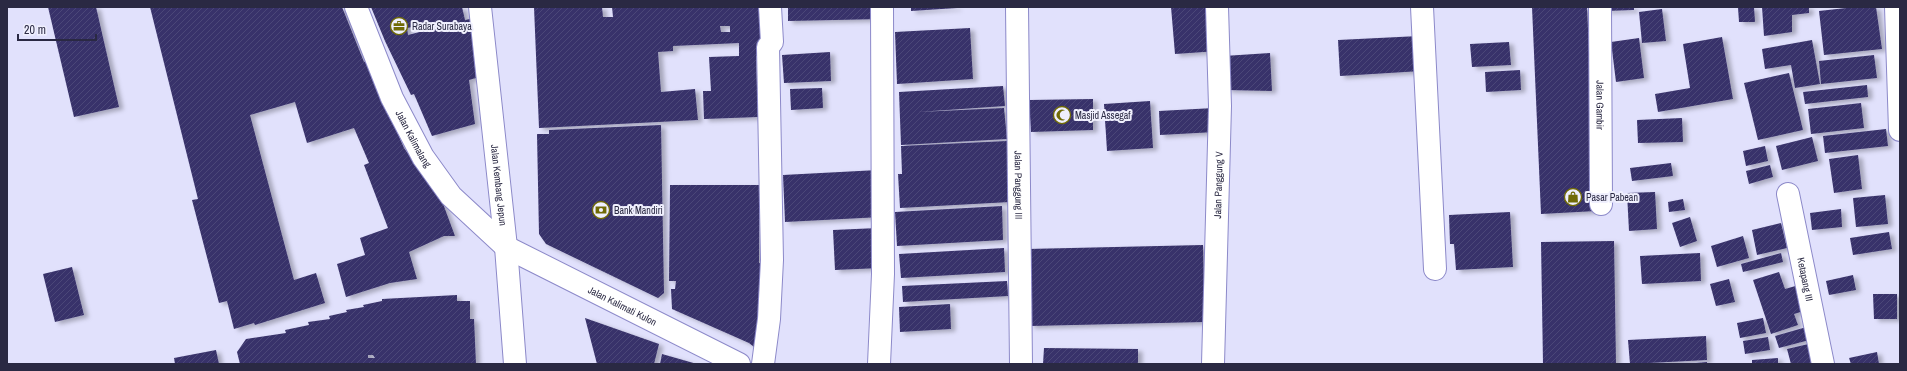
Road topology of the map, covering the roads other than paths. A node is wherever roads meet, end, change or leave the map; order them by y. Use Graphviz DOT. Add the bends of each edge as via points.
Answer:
graph roads {
  1 [pos="356,7"];
  2 [pos="480,7"];
  3 [pos="770,7"];
  4 [pos="882,7"];
  5 [pos="1017,7"];
  6 [pos="1217,7"];
  7 [pos="1422,7"];
  8 [pos="1600,7"];
  9 [pos="1896,7"];
  10 [pos="1900,130"];
  11 [pos="1788,194"];
  12 [pos="1601,204"];
  13 [pos="506,247"];
  14 [pos="1435,269"];
  15 [pos="515,364"];
  16 [pos="739,364"];
  17 [pos="763,364"];
  18 [pos="879,364"];
  19 [pos="1021,364"];
  20 [pos="1212,364"];
  21 [pos="1823,364"];
  1 -- 13 [label="street, Jalan Kalimalang" via="392,98 423,157 451,196"];
  2 -- 13 [label="street, Jalan Kembang Jepun"];
  3 -- 17 [label="street" via="772,42 768,47 772,260 769,319"];
  4 -- 18 [label="street" via="883,274"];
  5 -- 19 [label="street, Jalan Panggung III"];
  6 -- 20 [label="street, Jalan Panggung V" via="1220,106"];
  7 -- 14 [label="street"];
  8 -- 12 [label="street, Jalan Gambir"];
  9 -- 10 [label="street"];
  11 -- 21 [label="street, Ketapang III"];
  13 -- 15 [label="street, Jalan Kembang Jepun"];
  13 -- 16 [label="street, Jalan Kalimati Kulon"];
}
